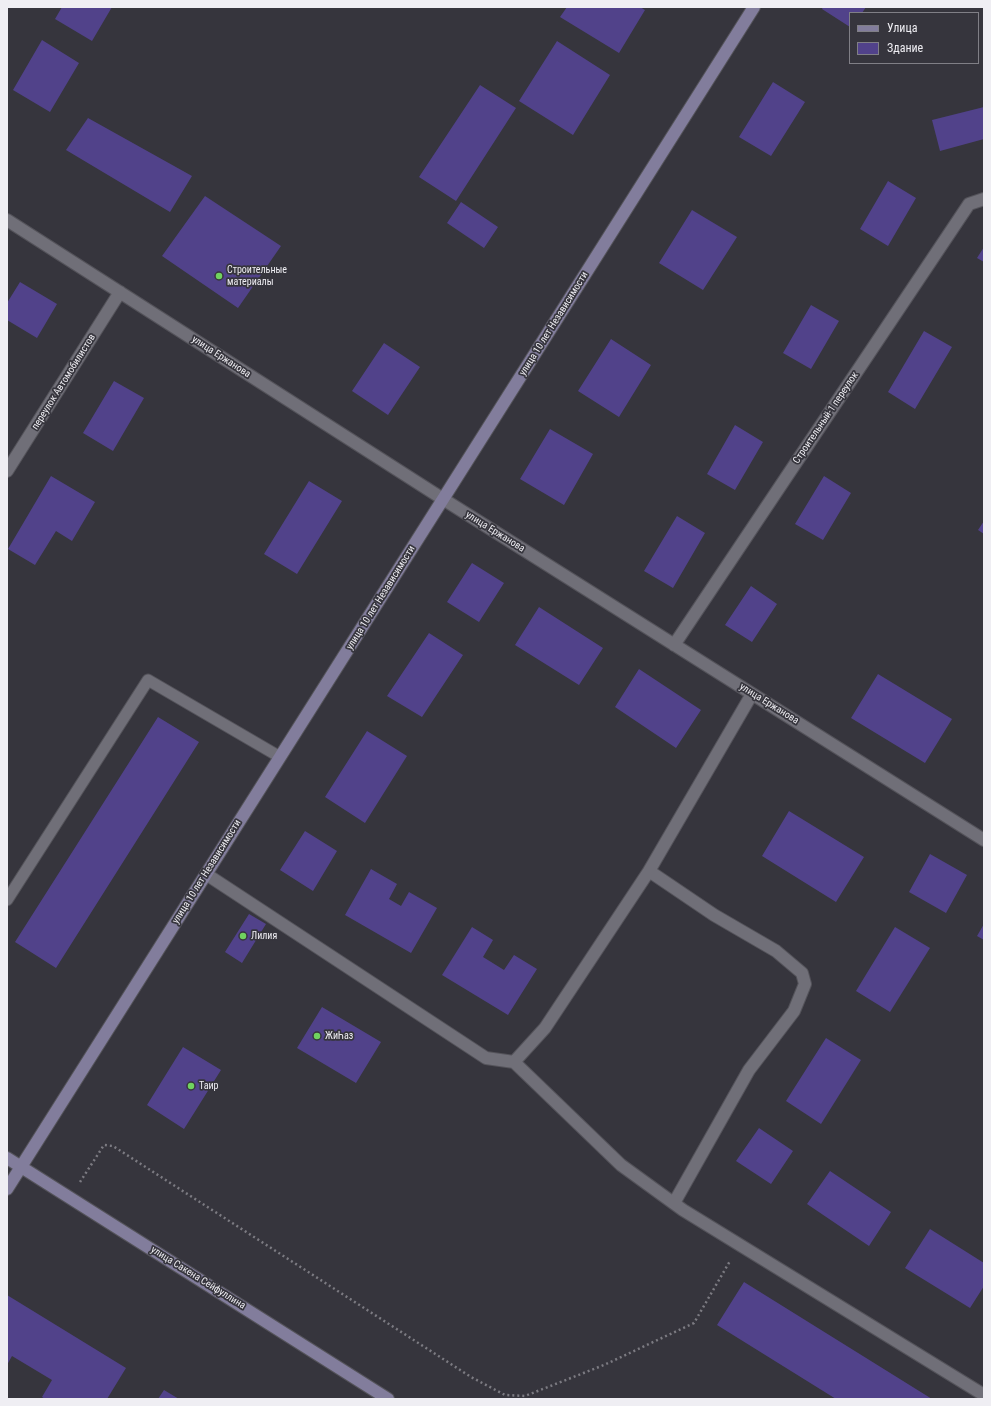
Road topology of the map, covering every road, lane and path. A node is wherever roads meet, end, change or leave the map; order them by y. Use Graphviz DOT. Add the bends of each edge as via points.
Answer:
graph roads {
  1 [pos="754,7"];
  2 [pos="984,199"];
  3 [pos="7,220"];
  4 [pos="120,292"];
  5 [pos="7,471"];
  6 [pos="443,499"];
  7 [pos="674,645"];
  8 [pos="752,694"];
  9 [pos="280,757"];
  10 [pos="984,840"];
  11 [pos="649,870"];
  12 [pos="206,874"];
  13 [pos="7,900"];
  14 [pos="514,1062"];
  15 [pos="7,1158"];
  16 [pos="21,1167"];
  17 [pos="7,1189"];
  18 [pos="70,1198"];
  19 [pos="674,1203"];
  20 [pos="740,1243"];
  21 [pos="984,1395"];
  22 [pos="388,1399"];
  1 -- 6 [label="street, улица 10 лет Независимости"];
  2 -- 7 [label="street, Строительный-1 переулок" via="969,204"];
  3 -- 4 [label="street, улица Ержанова"];
  4 -- 5 [label="street, переулок Автомобилистов"];
  4 -- 6 [label="street, улица Ержанова"];
  6 -- 7 [label="street, улица Ержанова"];
  6 -- 9 [label="street, улица 10 лет Независимости"];
  7 -- 8 [label="street, улица Ержанова"];
  8 -- 10 [label="street, улица Ержанова"];
  8 -- 11 [label="street"];
  9 -- 12 [label="street, улица 10 лет Независимости"];
  9 -- 13 [label="lane" via="148,680"];
  11 -- 14 [label="street" via="545,1028"];
  11 -- 19 [label="street" via="714,915 776,951 802,973 805,984 794,1011 748,1070"];
  12 -- 14 [label="street" via="486,1058"];
  12 -- 16 [label="street, улица 10 лет Независимости"];
  14 -- 19 [label="street" via="621,1164"];
  15 -- 16 [label="street, улица Сакена Сейфуллина"];
  16 -- 17 [label="street, улица 10 лет Независимости"];
  16 -- 18 [label="street, улица Сакена Сейфуллина"];
  18 -- 20 [label="path" via="104,1145 113,1146 472,1377 505,1395 525,1396 604,1365 694,1322"];
  18 -- 22 [label="street, улица Сакена Сейфуллина"];
  19 -- 20 [label="street"];
  20 -- 21 [label="street"];
}
